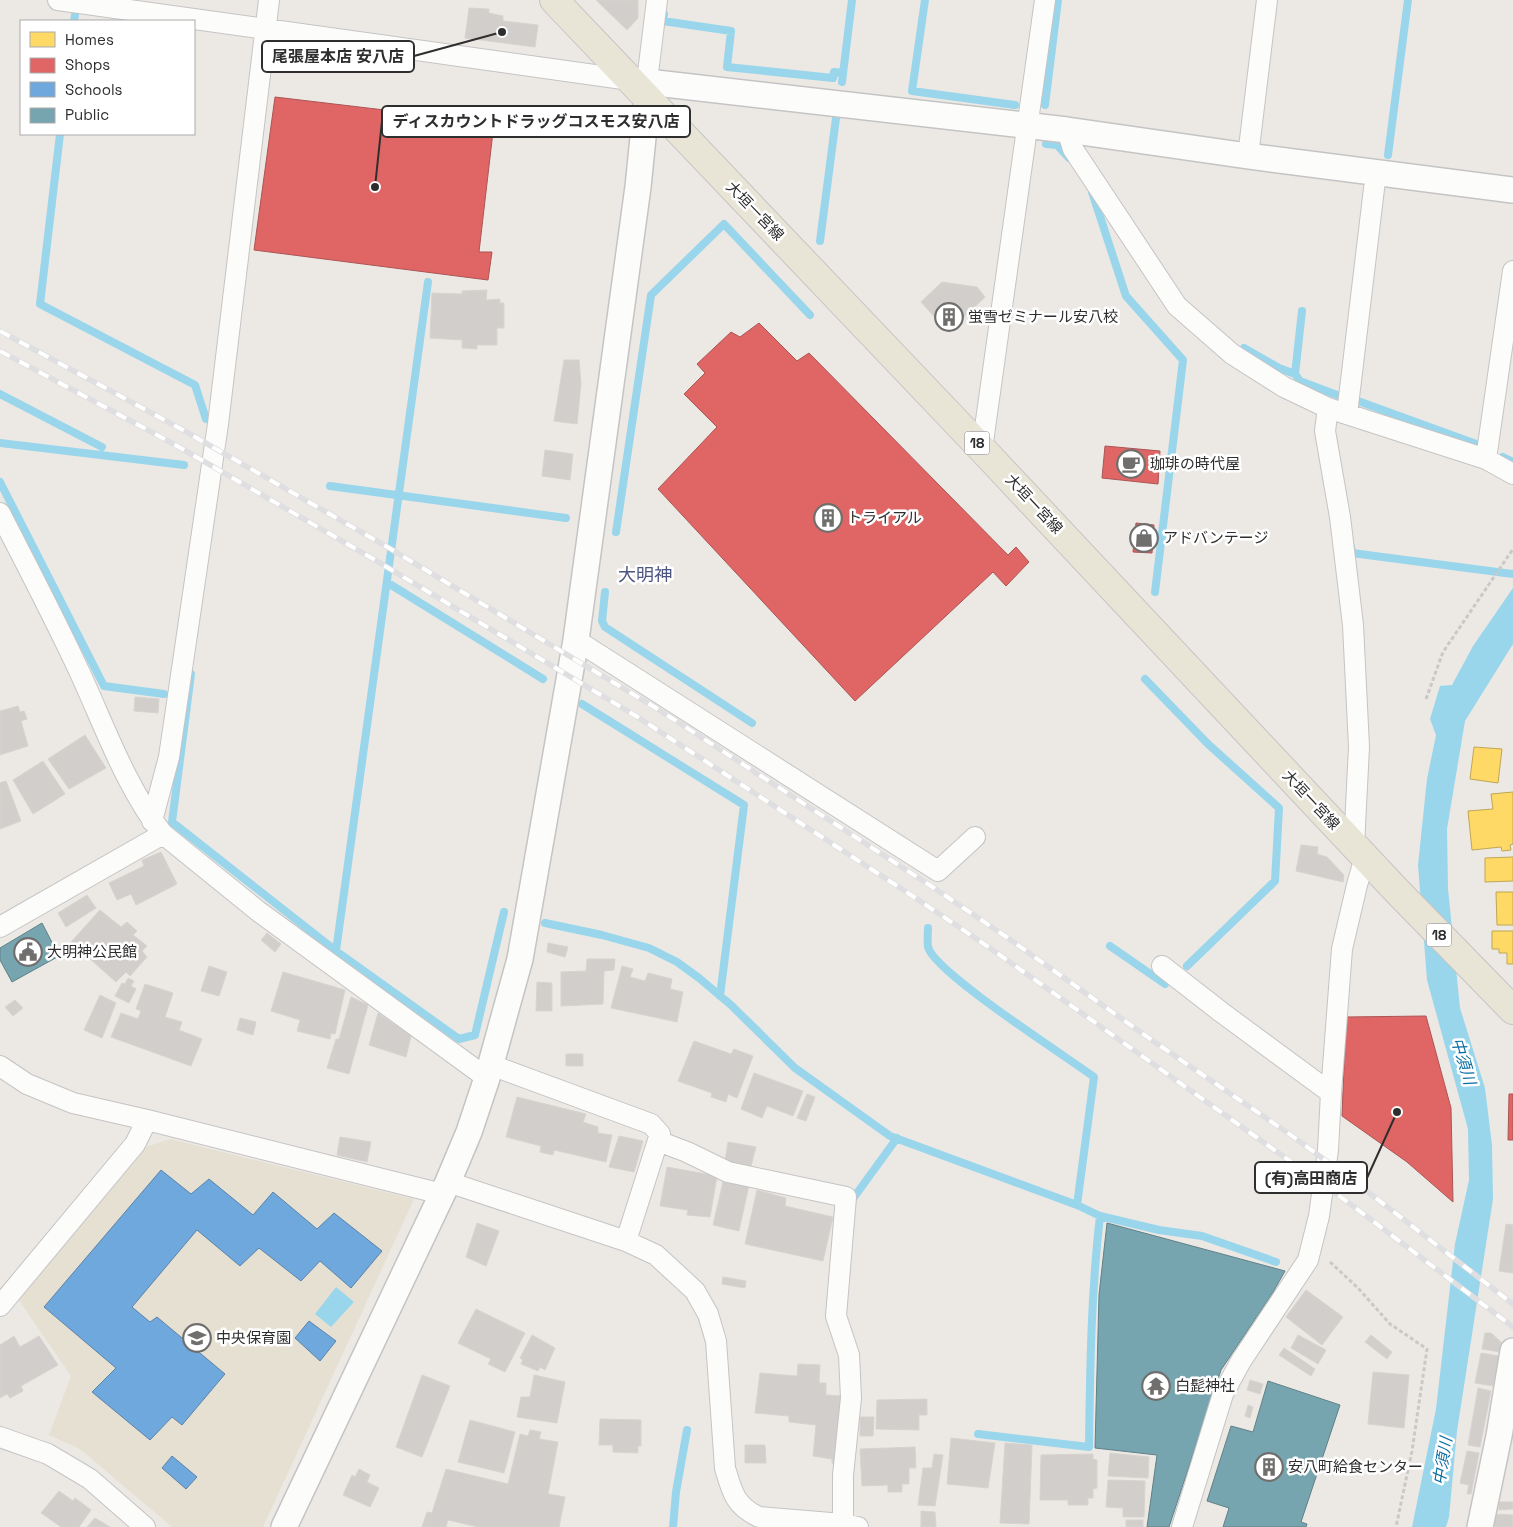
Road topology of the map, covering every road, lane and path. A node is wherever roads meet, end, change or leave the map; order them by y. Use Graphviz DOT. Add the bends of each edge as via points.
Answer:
graph roads {
  1 [pos="58,0"];
  2 [pos="269,0"];
  3 [pos="554,0"];
  4 [pos="657,0"];
  5 [pos="1045,0"];
  6 [pos="1267,0"];
  7 [pos="265,30"];
  8 [pos="641,86"];
  9 [pos="1028,125"];
  10 [pos="1067,130"];
  11 [pos="1248,156"];
  12 [pos="1376,172"];
  13 [pos="1513,190"];
  14 [pos="1513,271"];
  15 [pos="1337,411"];
  16 [pos="982,449"];
  17 [pos="1486,459"];
  18 [pos="1513,474"];
  19 [pos="0,513"];
  20 [pos="1513,548"];
  21 [pos="576,640"];
  22 [pos="1426,699"];
  23 [pos="158,828"];
  24 [pos="975,836"];
  25 [pos="1360,851"];
  26 [pos="0,927"];
  27 [pos="1162,966"];
  28 [pos="1513,1010"];
  29 [pos="0,1066"];
  30 [pos="489,1072"];
  31 [pos="1331,1093"];
  32 [pos="147,1120"];
  33 [pos="658,1141"];
  34 [pos="445,1188"];
  35 [pos="626,1241"];
  36 [pos="1312,1246"];
  37 [pos="0,1306"];
  38 [pos="1513,1351"];
  39 [pos="0,1437"];
  40 [pos="1506,1438"];
  41 [pos="851,1525"];
  42 [pos="146,1527"];
  43 [pos="284,1527"];
  44 [pos="1182,1527"];
  45 [pos="1396,1527"];
  46 [pos="1480,1527"];
  1 -- 7 [label="street"];
  2 -- 7 [label="street"];
  3 -- 8 [label="main road, 大垣一宮線 / 18"];
  4 -- 8 [label="street"];
  5 -- 9 [label="street"];
  6 -- 11 [label="street"];
  7 -- 8 [label="street"];
  7 -- 23 [label="street" via="218,424"];
  8 -- 9 [label="street"];
  8 -- 16 [label="main road, 大垣一宮線 / 18"];
  8 -- 21 [label="street" via="638,187"];
  9 -- 10 [label="street"];
  9 -- 16 [label="street"];
  10 -- 11 [label="street"];
  10 -- 15 [label="street" via="1073,149 1177,306 1232,354 1284,387"];
  11 -- 12 [label="street"];
  12 -- 13 [label="street"];
  12 -- 15 [label="street"];
  14 -- 17 [label="street"];
  15 -- 17 [label="street"];
  15 -- 25 [label="street" via="1325,431 1340,516 1353,625"];
  16 -- 25 [label="main road, 大垣一宮線 / 18"];
  17 -- 18 [label="street"];
  19 -- 23 [label="street" via="72,655 128,777"];
  20 -- 22 [label="path" via="1443,652"];
  21 -- 24 [label="street" via="938,871"];
  21 -- 30 [label="street" via="520,959"];
  23 -- 26 [label="street"];
  23 -- 30 [label="street" via="258,911"];
  25 -- 28 [label="main road, 大垣一宮線 / 18"];
  25 -- 31 [label="street" via="1342,949"];
  27 -- 31 [label="street"];
  29 -- 32 [label="street" via="27,1084 73,1103"];
  30 -- 33 [label="street" via="651,1124 660,1134"];
  30 -- 34 [label="street" via="469,1132"];
  31 -- 36 [label="street" via="1328,1150"];
  32 -- 34 [label="street"];
  32 -- 37 [label="street" via="135,1144"];
  33 -- 35 [label="street"];
  33 -- 41 [label="street" via="728,1172 846,1197 836,1316 849,1355 851,1398 843,1475"];
  34 -- 35 [label="street"];
  34 -- 43 [label="street"];
  35 -- 41 [label="street" via="656,1255 676,1272 695,1291 708,1314 716,1341 725,1468 738,1503 759,1517"];
  36 -- 44 [label="street" via="1308,1260 1223,1394"];
  36 -- 45 [label="path" via="1358,1288 1390,1324 1427,1349 1412,1451"];
  38 -- 40 [label="street"];
  39 -- 42 [label="street" via="48,1454 90,1479"];
  40 -- 46 [label="street"];
}
